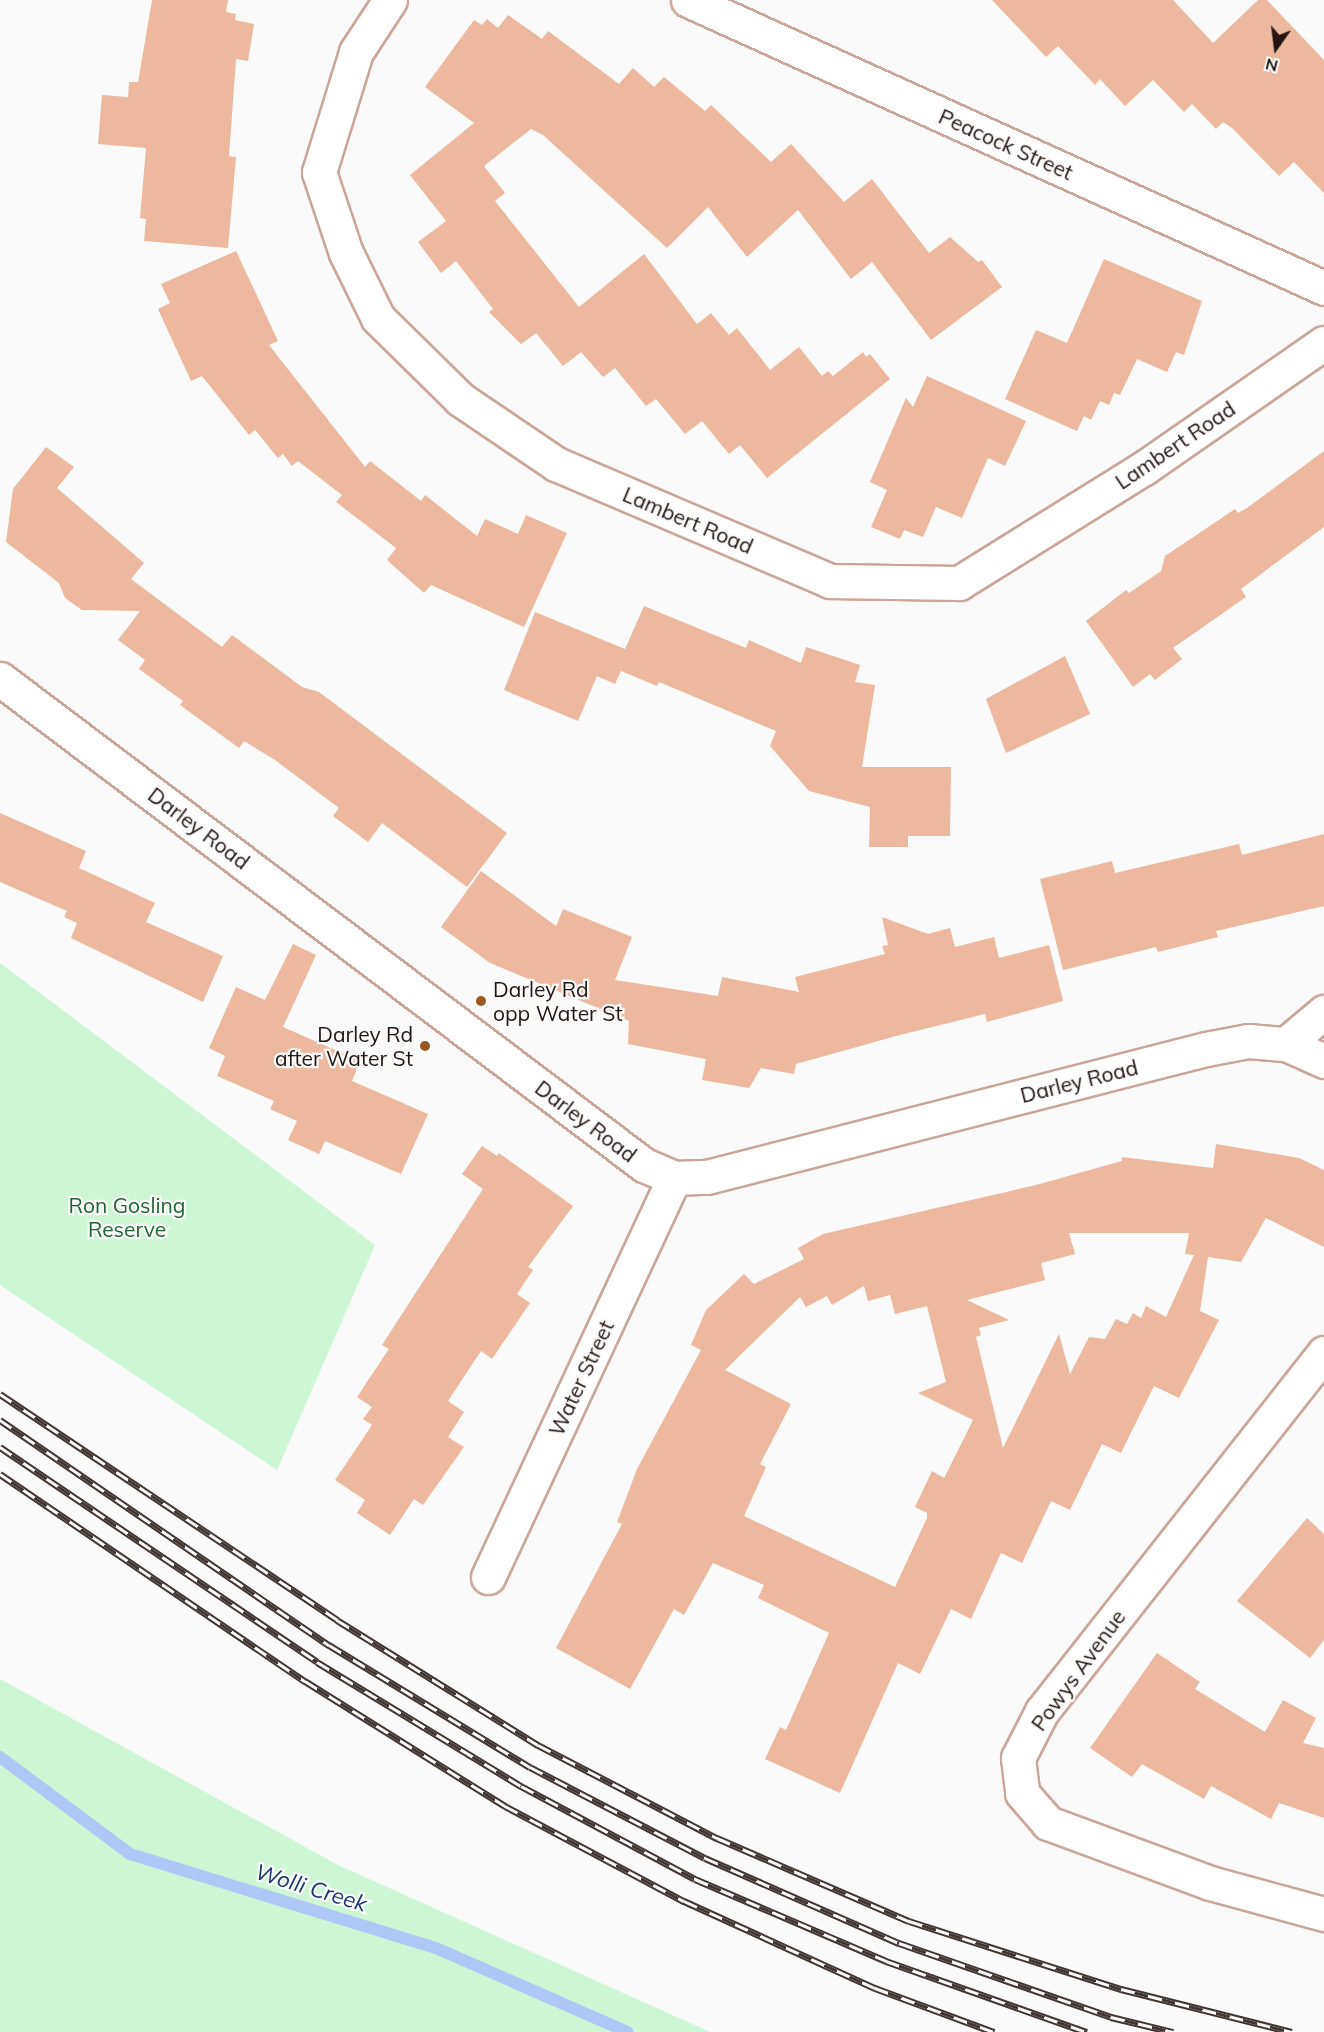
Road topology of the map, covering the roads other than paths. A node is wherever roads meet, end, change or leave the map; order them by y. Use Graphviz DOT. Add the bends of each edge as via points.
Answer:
graph roads {
  1 [pos="390,0"];
  2 [pos="688,0"];
  3 [pos="1324,288"];
  4 [pos="1324,343"];
  5 [pos="0,679"];
  6 [pos="1324,1012"];
  7 [pos="1286,1044"];
  8 [pos="1324,1061"];
  9 [pos="674,1178"];
  10 [pos="1324,1353"];
  11 [pos="488,1577"];
  12 [pos="1324,1914"];
  1 -- 4 [label="street, Lambert Road" via="356,51 319,172 346,254 378,318 460,399 556,464 830,581 959,583 1144,468"];
  2 -- 3 [label="street, Peacock Street"];
  5 -- 9 [label="street, Darley Road" via="644,1166"];
  6 -- 7 [label="street"];
  7 -- 8 [label="street, Darley Road"];
  7 -- 9 [label="street, Darley Road" via="1248,1041 1206,1049 707,1177"];
  9 -- 11 [label="street, Water Street"];
  10 -- 12 [label="street, Powys Avenue" via="1042,1711 1017,1758 1022,1793 1048,1823 1210,1883"];
}
